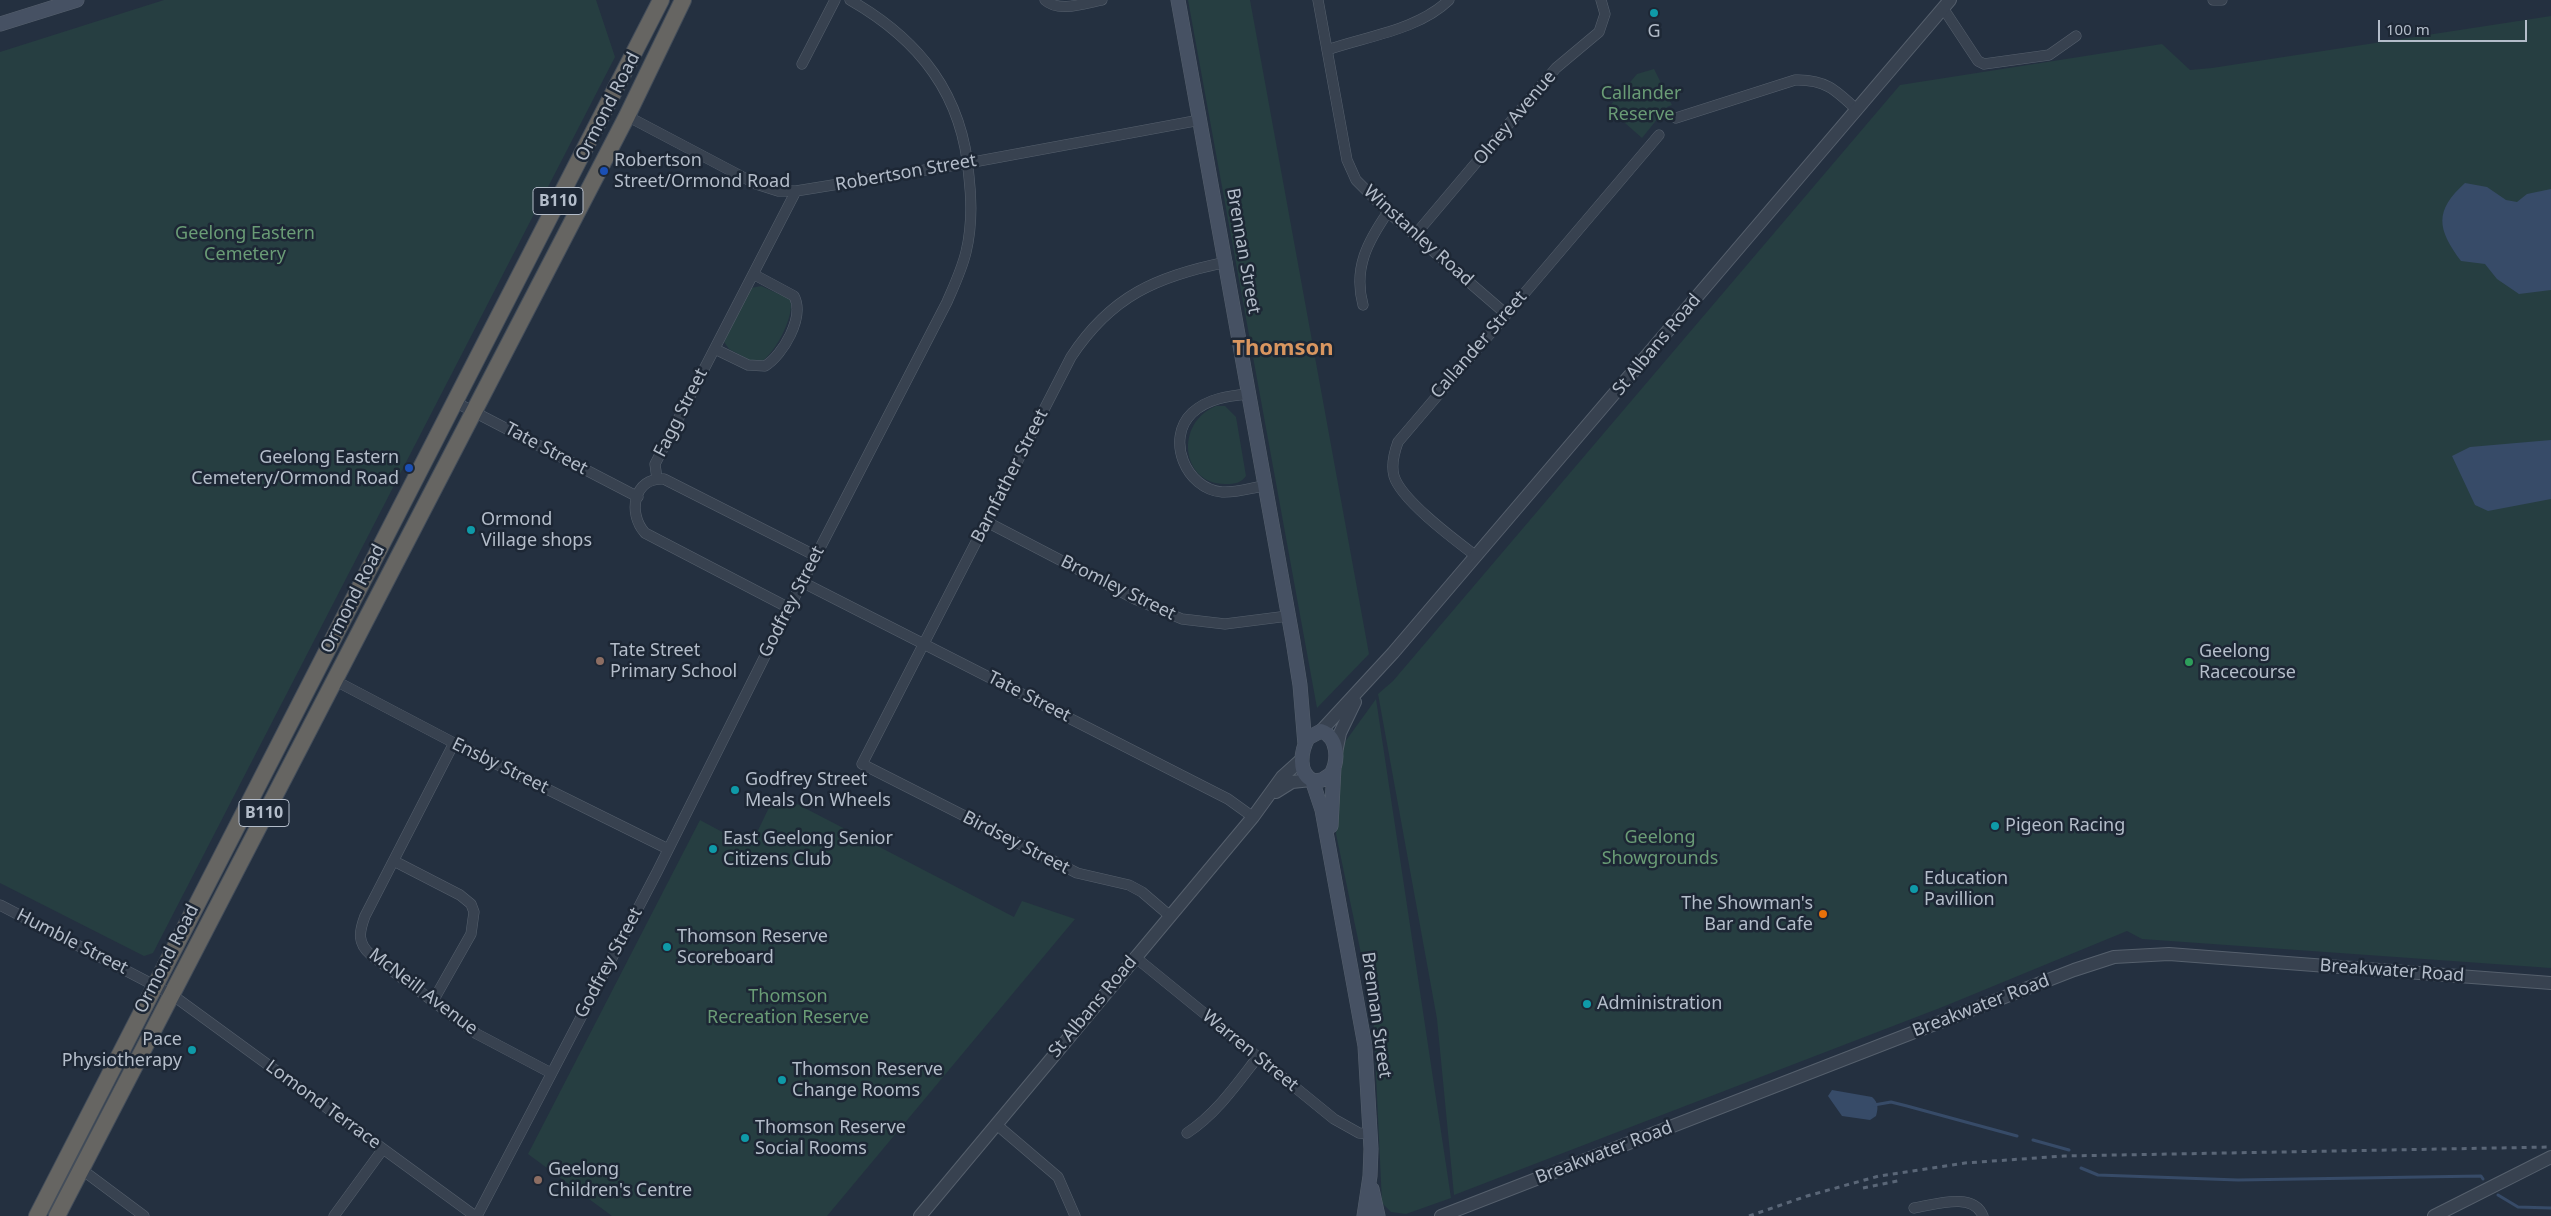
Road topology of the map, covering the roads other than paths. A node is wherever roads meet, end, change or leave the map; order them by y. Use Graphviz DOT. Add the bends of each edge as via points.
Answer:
graph roads {
  1 [pos="76,0"];
  2 [pos="661,0"];
  3 [pos="683,0"];
  4 [pos="834,0"];
  5 [pos="850,0"];
  6 [pos="1045,0"];
  7 [pos="1102,0"];
  8 [pos="1178,0"];
  9 [pos="1318,0"];
  10 [pos="1449,0"];
  11 [pos="1601,0"];
  12 [pos="2213,0"];
  13 [pos="2222,0"];
  14 [pos="1946,4"];
  15 [pos="0,24"];
  16 [pos="2076,36"];
  17 [pos="1327,50"];
  18 [pos="802,64"];
  19 [pos="1857,110"];
  20 [pos="627,116"];
  21 [pos="1676,118"];
  22 [pos="1200,120"];
  23 [pos="1659,135"];
  24 [pos="968,163"];
  25 [pos="796,191"];
  26 [pos="1388,212"];
  27 [pos="1415,235"];
  28 [pos="1226,262"];
  29 [pos="753,274"];
  30 [pos="1363,304"];
  31 [pos="1506,314"];
  32 [pos="715,349"];
  33 [pos="1249,394"];
  34 [pos="455,402"];
  35 [pos="472,411"];
  36 [pos="657,479"];
  37 [pos="1264,486"];
  38 [pos="638,497"];
  39 [pos="987,522"];
  40 [pos="816,556"];
  41 [pos="1476,556"];
  42 [pos="802,582"];
  43 [pos="789,608"];
  44 [pos="1288,616"];
  45 [pos="924,642"];
  46 [pos="334,680"];
  47 [pos="1300,685"];
  48 [pos="1362,689"];
  49 [pos="1321,731"];
  50 [pos="454,743"];
  51 [pos="1305,745"];
  52 [pos="1302,759"];
  53 [pos="1335,759"];
  54 [pos="862,764"];
  55 [pos="1311,780"];
  56 [pos="1267,799"];
  57 [pos="1253,817"];
  58 [pos="668,850"];
  59 [pos="394,861"];
  60 [pos="1331,862"];
  61 [pos="0,905"];
  62 [pos="1170,916"];
  63 [pos="1135,957"];
  64 [pos="2551,982"];
  65 [pos="155,985"];
  66 [pos="171,994"];
  67 [pos="433,1001"];
  68 [pos="1257,1058"];
  69 [pos="551,1073"];
  70 [pos="997,1125"];
  71 [pos="1187,1133"];
  72 [pos="1371,1134"];
  73 [pos="383,1149"];
  74 [pos="2551,1157"];
  75 [pos="81,1169"];
  76 [pos="1370,1176"];
  77 [pos="1914,1208"];
  78 [pos="1460,1213"];
  79 [pos="37,1216"];
  80 [pos="57,1216"];
  81 [pos="144,1216"];
  82 [pos="334,1216"];
  83 [pos="476,1216"];
  84 [pos="920,1216"];
  85 [pos="1075,1216"];
  86 [pos="1364,1216"];
  87 [pos="1378,1216"];
  88 [pos="1441,1216"];
  89 [pos="1984,1216"];
  90 [pos="2434,1216"];
  1 -- 15 [label="main road"];
  2 -- 34 [label="highway, Ormond Road / B110"];
  3 -- 20 [label="highway, Ormond Road / B110"];
  4 -- 18 [label="street"];
  5 -- 24 [label="street, Godfrey Street" via="895,29 926,62 958,120"];
  6 -- 7 [label="street" via="1054,6 1066,7"];
  8 -- 22 [label="main road, Brennan Street"];
  9 -- 17 [label="street, Winstanley Road"];
  10 -- 17 [label="street" via="1418,20"];
  11 -- 27 [label="street, Olney Avenue" via="1605,14 1600,32 1556,68"];
  12 -- 13 [label="street"];
  14 -- 16 [label="street" via="1978,61 1984,64 2049,55"];
  14 -- 19 [label="street, St Albans Road"];
  17 -- 26 [label="street, Winstanley Road" via="1351,172"];
  19 -- 21 [label="street" via="1828,84 1795,80"];
  19 -- 41 [label="street, St Albans Road"];
  20 -- 25 [label="street, Robertson Street" via="756,184 778,191"];
  20 -- 35 [label="highway, Ormond Road / B110"];
  22 -- 24 [label="street, Robertson Street"];
  22 -- 28 [label="main road, Brennan Street"];
  23 -- 31 [label="street, Callander Street"];
  24 -- 25 [label="street, Robertson Street"];
  24 -- 40 [label="street, Godfrey Street" via="972,212 961,268 947,302"];
  25 -- 29 [label="street, Fagg Street"];
  26 -- 27 [label="street, Winstanley Road"];
  26 -- 30 [label="street" via="1363,255 1359,284"];
  27 -- 31 [label="street, Winstanley Road"];
  28 -- 33 [label="main road, Brennan Street"];
  28 -- 39 [label="street, Barnfather Street" via="1176,274 1141,288 1106,313 1086,334 1071,357"];
  29 -- 32 [label="street, Fagg Street"];
  29 -- 32 [label="street, Fagg Street" via="794,296 797,312 790,332 776,357 765,366 748,365"];
  31 -- 41 [label="street, Callander Street" via="1398,442 1393,465 1402,493"];
  32 -- 36 [label="street, Fagg Street" via="655,464"];
  33 -- 37 [label="main road, Brennan Street"];
  33 -- 37 [label="street" via="1216,399 1190,415 1180,438 1181,458 1192,476 1210,489 1229,492"];
  34 -- 35 [label="street, Tate Street"];
  34 -- 65 [label="highway, Ormond Road / B110"];
  35 -- 38 [label="street, Tate Street"];
  35 -- 46 [label="highway, Ormond Road / B110"];
  36 -- 38 [label="street" via="643,487"];
  36 -- 40 [label="street"];
  37 -- 44 [label="main road, Brennan Street"];
  38 -- 43 [label="street" via="634,514 645,533"];
  39 -- 44 [label="street, Bromley Street" via="1137,600 1182,619 1225,624"];
  39 -- 45 [label="street, Barnfather Street"];
  40 -- 42 [label="street, Godfrey Street"];
  41 -- 48 [label="street, St Albans Road"];
  42 -- 43 [label="street, Godfrey Street"];
  42 -- 45 [label="street, Tate Street"];
  43 -- 58 [label="street, Godfrey Street"];
  44 -- 47 [label="main road, Brennan Street"];
  45 -- 54 [label="street, Barnfather Street"];
  45 -- 57 [label="street, Tate Street" via="1228,799"];
  46 -- 50 [label="street, Ensby Street"];
  46 -- 66 [label="highway, Ormond Road / B110"];
  47 -- 49 [label="main road, Brennan Street"];
  47 -- 51 [label="main road, Brennan Street"];
  48 -- 49 [label="street, St Albans Road"];
  48 -- 53 [label="street, St Albans Road" via="1340,733"];
  49 -- 51 [label="main road" via="1310,735"];
  49 -- 53 [label="main road" via="1331,738"];
  50 -- 58 [label="street, Ensby Street"];
  50 -- 59 [label="street, McNeill Avenue"];
  51 -- 52 [label="main road"];
  52 -- 55 [label="main road"];
  52 -- 56 [label="street, St Albans Road" via="1282,777"];
  53 -- 55 [label="main road" via="1329,776 1319,781"];
  53 -- 60 [label="main road, Brennan Street"];
  54 -- 62 [label="street, Birdsey Street" via="1077,873 1129,885"];
  55 -- 56 [label="street, St Albans Road" via="1292,782"];
  55 -- 60 [label="main road, Brennan Street" via="1322,810"];
  56 -- 57 [label="street, St Albans Road"];
  57 -- 62 [label="street, St Albans Road"];
  58 -- 69 [label="street, Godfrey Street"];
  59 -- 67 [label="street, McNeill Avenue" via="362,923 361,944 370,955"];
  59 -- 67 [label="street" via="460,895 471,904 474,912 470,934"];
  60 -- 72 [label="main road, Brennan Street" via="1364,1046"];
  61 -- 65 [label="street, Humble Street"];
  62 -- 63 [label="street, St Albans Road"];
  63 -- 68 [label="street, Warren Street"];
  63 -- 70 [label="street, St Albans Road"];
  64 -- 78 [label="street, Breakwater Road" via="2169,954 2114,956"];
  65 -- 66 [label="street, Humble Street"];
  65 -- 79 [label="highway, Ormond Road / B110"];
  66 -- 73 [label="street, Lomond Terrace"];
  66 -- 75 [label="highway, Ormond Road / B110"];
  67 -- 69 [label="street, McNeill Avenue" via="493,1044"];
  68 -- 71 [label="street" via="1213,1113"];
  68 -- 72 [label="street, Warren Street" via="1338,1122 1359,1133"];
  69 -- 83 [label="street, Godfrey Street"];
  70 -- 84 [label="street, St Albans Road"];
  70 -- 85 [label="street" via="1058,1177"];
  72 -- 76 [label="main road, Brennan Street"];
  73 -- 82 [label="street"];
  73 -- 83 [label="street, Lomond Terrace"];
  74 -- 90 [label="street"];
  75 -- 80 [label="highway, Ormond Road / B110"];
  75 -- 81 [label="street"];
  76 -- 86 [label="main road, Brennan Street"];
  76 -- 87 [label="main road, Brennan Street"];
  77 -- 89 [label="street" via="1964,1202 1979,1208"];
  78 -- 88 [label="street, Breakwater Road"];
}
